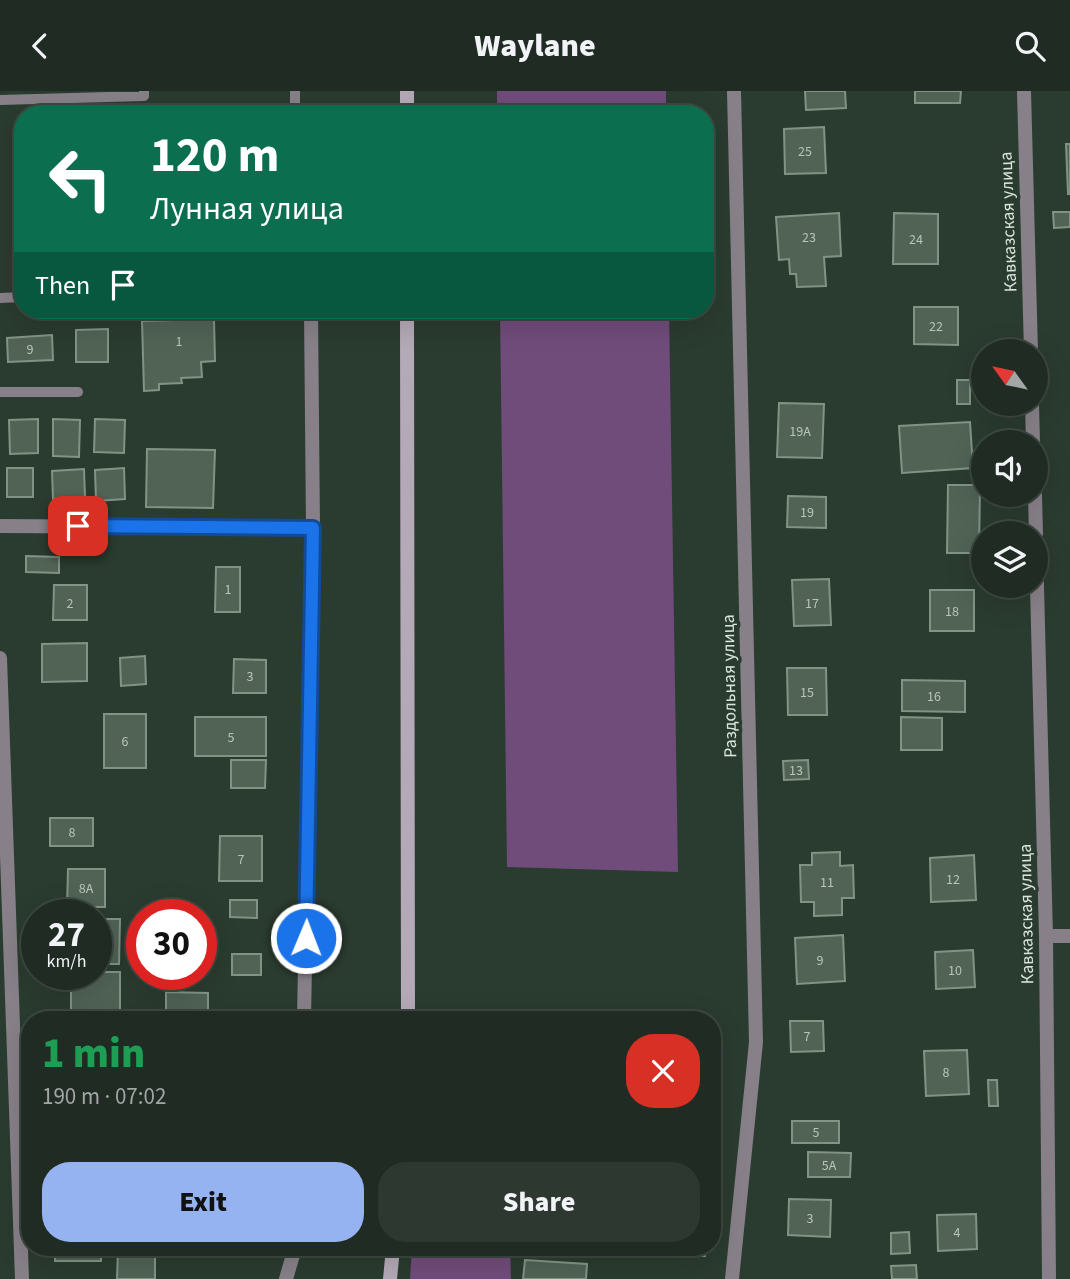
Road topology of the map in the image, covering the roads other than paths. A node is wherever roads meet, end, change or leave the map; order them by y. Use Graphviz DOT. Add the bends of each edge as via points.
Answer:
graph roads {
  1 [pos="144,91"];
  2 [pos="734,91"];
  3 [pos="1024,91"];
  4 [pos="0,100"];
  5 [pos="311,319"];
  6 [pos="407,319"];
  7 [pos="1031,339"];
  8 [pos="0,392"];
  9 [pos="78,392"];
  10 [pos="0,526"];
  11 [pos="313,528"];
  12 [pos="1037,598"];
  13 [pos="0,658"];
  14 [pos="1046,936"];
  15 [pos="1070,936"];
  16 [pos="304,1011"];
  17 [pos="408,1011"];
  18 [pos="21,1251"];
  19 [pos="21,1256"];
  20 [pos="293,1256"];
  21 [pos="392,1256"];
  22 [pos="22,1279"];
  23 [pos="286,1279"];
  24 [pos="390,1279"];
  25 [pos="732,1279"];
  26 [pos="1049,1279"];
  1 -- 4 [label="lane" via="144,96"];
  2 -- 25 [label="street, Раздольная улица" via="756,1041"];
  3 -- 7 [label="street, Кавказская улица"];
  5 -- 11 [label="street"];
  6 -- 17 [label="main road"];
  8 -- 9 [label="lane"];
  10 -- 11 [label="street"];
  11 -- 16 [label="street"];
  12 -- 14 [label="street, Кавказская улица"];
  13 -- 18 [label="street"];
  14 -- 15 [label="street"];
  14 -- 26 [label="street, Кавказская улица"];
  19 -- 22 [label="street"];
  20 -- 23 [label="street"];
  21 -- 24 [label="main road"];
}
